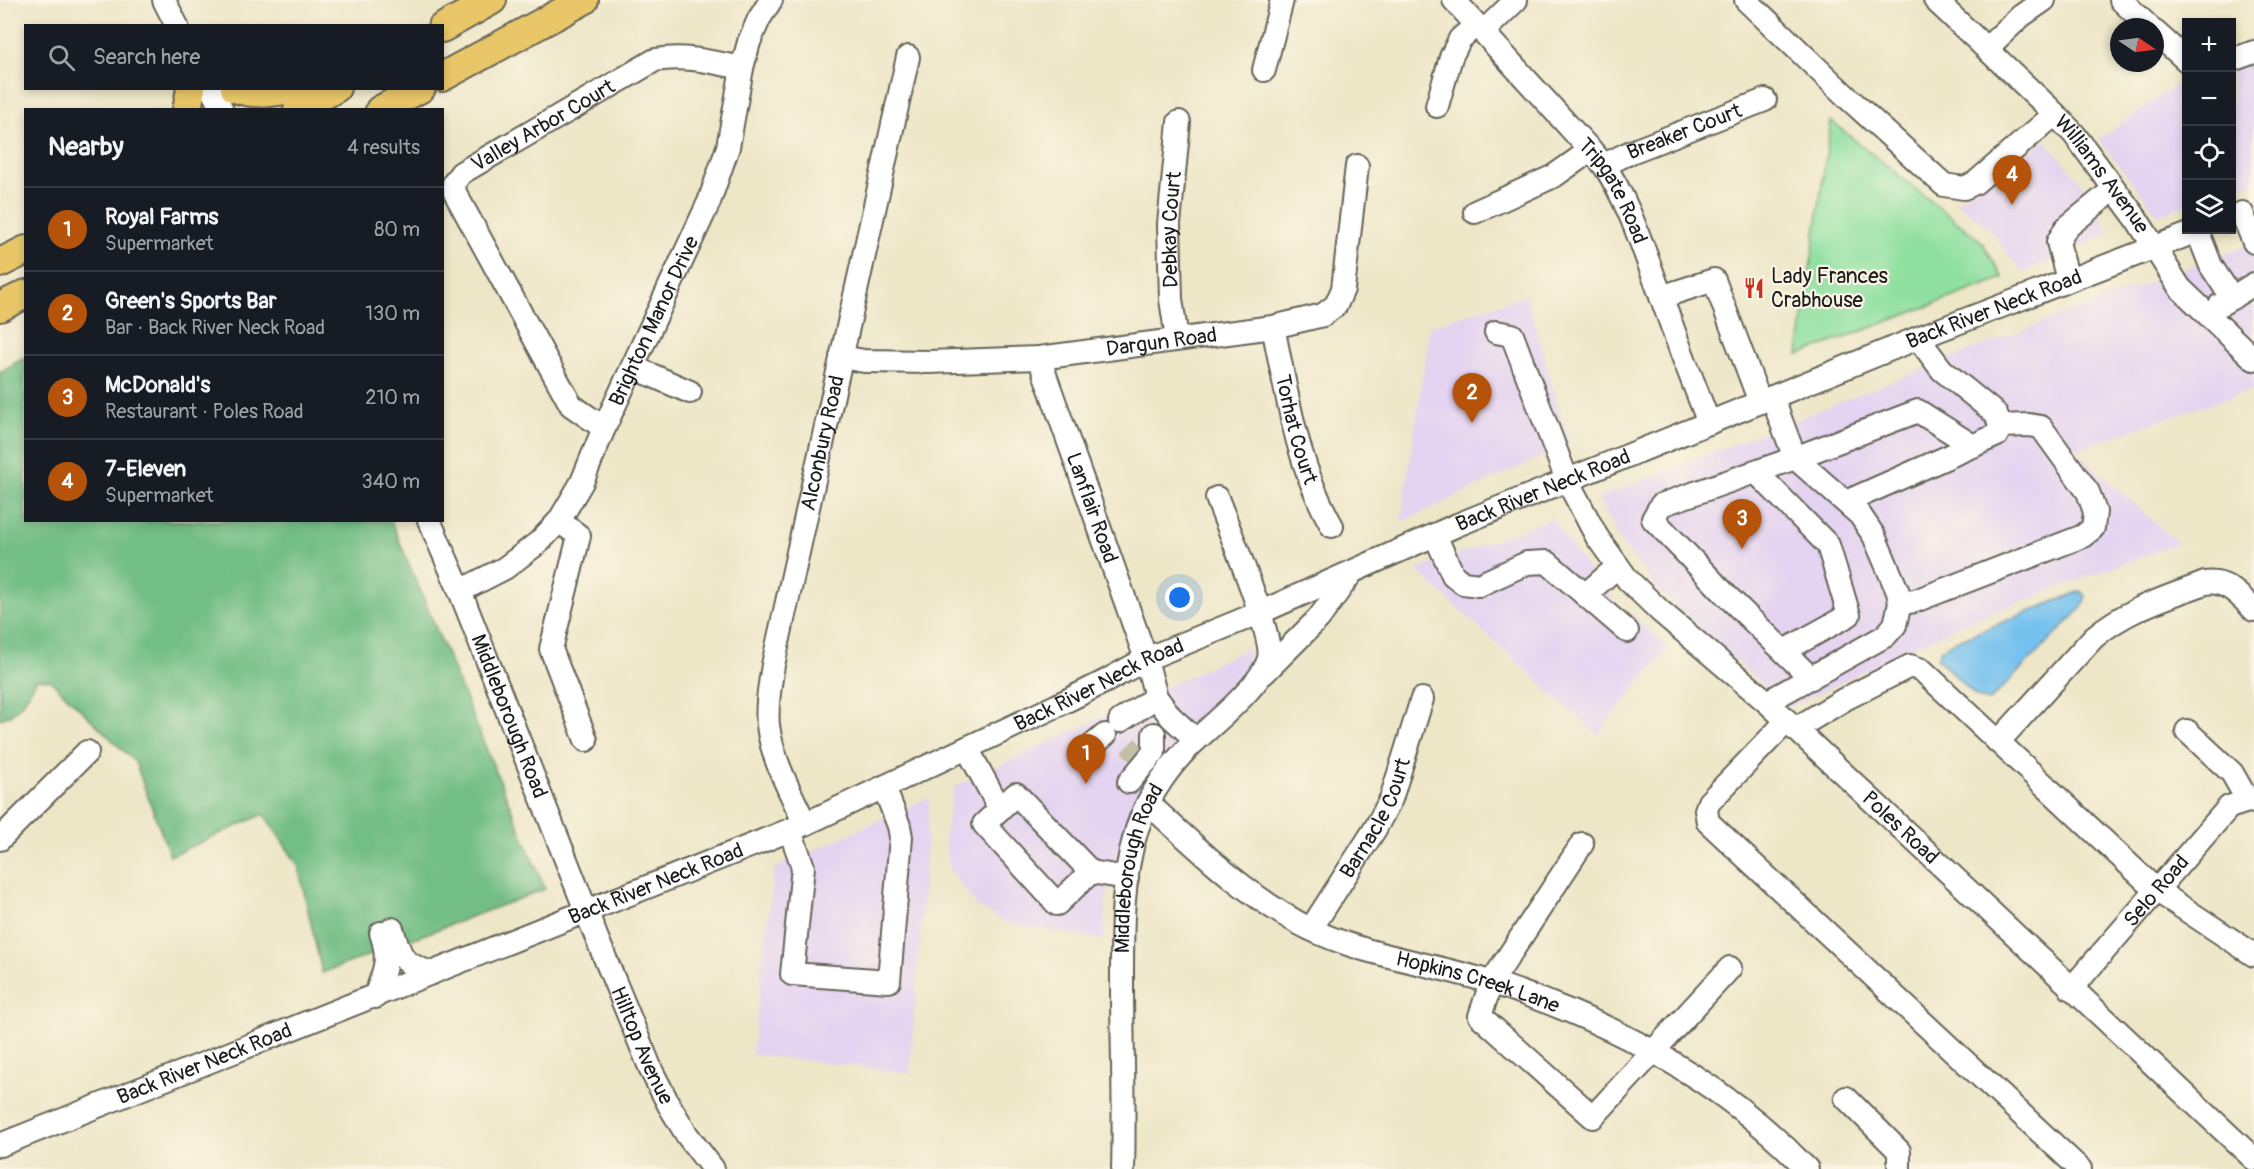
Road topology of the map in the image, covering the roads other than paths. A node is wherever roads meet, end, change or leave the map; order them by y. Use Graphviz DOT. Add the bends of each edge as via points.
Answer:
graph roads {
  1 [pos="164,0"];
  2 [pos="492,0"];
  3 [pos="584,0"];
  4 [pos="771,0"];
  5 [pos="1282,0"];
  6 [pos="1454,0"];
  7 [pos="1516,0"];
  8 [pos="1746,0"];
  9 [pos="1935,0"];
  10 [pos="2044,0"];
  11 [pos="2121,0"];
  12 [pos="2140,18"];
  13 [pos="176,24"];
  14 [pos="444,27"];
  15 [pos="1479,28"];
  16 [pos="2164,41"];
  17 [pos="1987,48"];
  18 [pos="2254,52"];
  19 [pos="2182,56"];
  20 [pos="908,57"];
  21 [pos="2236,59"];
  22 [pos="742,68"];
  23 [pos="1264,70"];
  24 [pos="444,76"];
  25 [pos="190,90"];
  26 [pos="212,90"];
  27 [pos="240,90"];
  28 [pos="284,90"];
  29 [pos="333,90"];
  30 [pos="417,90"];
  31 [pos="1765,100"];
  32 [pos="1437,106"];
  33 [pos="187,108"];
  34 [pos="221,108"];
  35 [pos="301,108"];
  36 [pos="384,108"];
  37 [pos="2055,114"];
  38 [pos="1179,122"];
  39 [pos="1597,158"];
  40 [pos="1357,166"];
  41 [pos="448,187"];
  42 [pos="2114,189"];
  43 [pos="1475,212"];
  44 [pos="2242,213"];
  45 [pos="2188,234"];
  46 [pos="2200,234"];
  47 [pos="2254,242"];
  48 [pos="2156,246"];
  49 [pos="24,251"];
  50 [pos="0,263"];
  51 [pos="2068,280"];
  52 [pos="2254,284"];
  53 [pos="24,295"];
  54 [pos="1661,297"];
  55 [pos="2232,298"];
  56 [pos="0,307"];
  57 [pos="2206,313"];
  58 [pos="1273,327"];
  59 [pos="1496,332"];
  60 [pos="1918,338"];
  61 [pos="1177,339"];
  62 [pos="841,357"];
  63 [pos="1039,358"];
  64 [pos="2254,359"];
  65 [pos="633,367"];
  66 [pos="690,392"];
  67 [pos="1766,400"];
  68 [pos="1709,423"];
  69 [pos="2000,426"];
  70 [pos="604,428"];
  71 [pos="1973,446"];
  72 [pos="1795,458"];
  73 [pos="1755,471"];
  74 [pos="1567,480"];
  75 [pos="1217,498"];
  76 [pos="1846,502"];
  77 [pos="559,521"];
  78 [pos="430,522"];
  79 [pos="1332,526"];
  80 [pos="1435,535"];
  81 [pos="1618,566"];
  82 [pos="1353,571"];
  83 [pos="460,591"];
  84 [pos="1585,595"];
  85 [pos="1900,603"];
  86 [pos="2254,610"];
  87 [pos="1259,613"];
  88 [pos="1627,632"];
  89 [pos="1784,651"];
  90 [pos="1146,658"];
  91 [pos="1811,678"];
  92 [pos="1259,679"];
  93 [pos="1156,697"];
  94 [pos="1422,699"];
  95 [pos="1767,702"];
  96 [pos="1171,717"];
  97 [pos="1791,725"];
  98 [pos="2187,731"];
  99 [pos="1106,734"];
  100 [pos="586,740"];
  101 [pos="1196,740"];
  102 [pos="1998,742"];
  103 [pos="968,748"];
  104 [pos="87,753"];
  105 [pos="1134,758"];
  106 [pos="884,788"];
  107 [pos="2251,801"];
  108 [pos="1148,803"];
  109 [pos="1000,809"];
  110 [pos="797,827"];
  111 [pos="0,839"];
  112 [pos="1582,844"];
  113 [pos="1091,872"];
  114 [pos="1127,878"];
  115 [pos="2156,891"];
  116 [pos="588,912"];
  117 [pos="1311,929"];
  118 [pos="2254,956"];
  119 [pos="1730,968"];
  120 [pos="432,973"];
  121 [pos="1491,983"];
  122 [pos="2071,989"];
  123 [pos="375,997"];
  124 [pos="1653,1052"];
  125 [pos="1846,1098"];
  126 [pos="0,1145"];
  127 [pos="2254,1159"];
  128 [pos="713,1169"];
  129 [pos="1123,1169"];
  130 [pos="1807,1169"];
  131 [pos="1899,1169"];
  132 [pos="2080,1169"];
  1 -- 13 [label="street"];
  2 -- 14 [label="main road"];
  3 -- 24 [label="main road"];
  4 -- 22 [label="street, Brighton Manor Drive" via="753,31"];
  5 -- 23 [label="street"];
  6 -- 15 [label="street, Tripgate Road"];
  7 -- 15 [label="street"];
  8 -- 37 [label="street" via="1944,184 1964,188 1975,183"];
  9 -- 17 [label="street, Williams Avenue"];
  10 -- 17 [label="street"];
  11 -- 12 [label="street"];
  15 -- 32 [label="street" via="1460,39"];
  15 -- 39 [label="street, Tripgate Road"];
  16 -- 19 [label="street"];
  17 -- 37 [label="street, Williams Avenue"];
  18 -- 21 [label="street"];
  20 -- 62 [label="street, Alconbury Road"];
  22 -- 41 [label="street, Valley Arbor Court" via="692,58 655,60 461,173"];
  22 -- 65 [label="street, Brighton Manor Drive" via="728,147 709,202"];
  25 -- 33 [label="main road"];
  26 -- 34 [label="street"];
  27 -- 28 [label="main road"];
  29 -- 35 [label="main road"];
  30 -- 36 [label="main road"];
  31 -- 39 [label="street, Breaker Court" via="1631,152"];
  37 -- 42 [label="street, Williams Avenue"];
  38 -- 61 [label="street, Debkay Court" via="1169,224"];
  39 -- 43 [label="street, Breaker Court"];
  39 -- 54 [label="street, Tripgate Road" via="1635,224"];
  40 -- 58 [label="street, Dargun Road" via="1346,278 1336,305 1323,315"];
  41 -- 70 [label="street, Valley Arbor Court" via="455,193 571,405"];
  42 -- 48 [label="street, Williams Avenue"];
  42 -- 51 [label="street" via="2066,228 2058,242"];
  44 -- 47 [label="street"];
  45 -- 48 [label="street, Back River Neck Road"];
  46 -- 55 [label="street" via="2211,266"];
  48 -- 51 [label="street, Back River Neck Road"];
  48 -- 57 [label="street, Williams Avenue" via="2180,288"];
  49 -- 50 [label="main road"];
  51 -- 60 [label="street, Back River Neck Road"];
  52 -- 55 [label="street"];
  53 -- 56 [label="main road"];
  54 -- 67 [label="street" via="1714,279"];
  54 -- 68 [label="street, Tripgate Road"];
  55 -- 57 [label="street"];
  57 -- 64 [label="street, Williams Avenue"];
  58 -- 61 [label="street, Dargun Road"];
  58 -- 79 [label="street, Torhat Court" via="1301,458"];
  59 -- 74 [label="street, Poles Road" via="1512,335"];
  60 -- 67 [label="street, Back River Neck Road"];
  60 -- 69 [label="street" via="1942,370 1996,414"];
  61 -- 63 [label="street, Dargun Road"];
  62 -- 63 [label="street, Dargun Road" via="929,362"];
  62 -- 110 [label="street, Alconbury Road" via="768,702 772,745"];
  63 -- 90 [label="street, Lanflair Road"];
  65 -- 66 [label="street"];
  65 -- 70 [label="street, Brighton Manor Drive"];
  67 -- 68 [label="street, Back River Neck Road"];
  67 -- 72 [label="street"];
  68 -- 74 [label="street, Back River Neck Road"];
  69 -- 71 [label="street" via="1997,435"];
  69 -- 85 [label="street" via="2041,427 2088,492 2095,512 2093,528 2083,536 1915,601"];
  70 -- 77 [label="street, Brighton Manor Drive" via="582,482"];
  71 -- 72 [label="street" via="1918,411"];
  71 -- 76 [label="street"];
  72 -- 73 [label="street"];
  72 -- 76 [label="street"];
  73 -- 89 [label="street" via="1828,545 1849,615"];
  73 -- 89 [label="street" via="1660,506 1653,519"];
  74 -- 80 [label="street, Back River Neck Road"];
  74 -- 81 [label="street, Poles Road" via="1597,537"];
  75 -- 87 [label="street, Middleborough Road"];
  76 -- 85 [label="street" via="1874,536"];
  77 -- 83 [label="street, Brighton Manor Drive" via="505,568"];
  77 -- 100 [label="street" via="579,536 551,649"];
  78 -- 83 [label="street, Middleborough Road"];
  80 -- 82 [label="street, Back River Neck Road"];
  80 -- 84 [label="street" via="1454,575 1462,583 1479,585 1527,563 1547,562"];
  81 -- 84 [label="street"];
  81 -- 95 [label="street, Poles Road" via="1660,612"];
  82 -- 87 [label="street, Back River Neck Road"];
  82 -- 92 [label="street" via="1319,618"];
  83 -- 116 [label="street, Middleborough Road"];
  84 -- 88 [label="street"];
  85 -- 91 [label="street" via="1895,625 1885,636"];
  86 -- 102 [label="street" via="2216,581 2137,608 2094,637"];
  87 -- 90 [label="street, Back River Neck Road"];
  87 -- 92 [label="street, Middleborough Road" via="1269,642 1269,657"];
  89 -- 91 [label="street"];
  90 -- 93 [label="street, Lanflair Road"];
  90 -- 103 [label="street, Back River Neck Road"];
  91 -- 95 [label="street"];
  92 -- 101 [label="street, Middleborough Road"];
  93 -- 96 [label="street"];
  93 -- 99 [label="street"];
  94 -- 117 [label="street, Barnacle Court" via="1390,799"];
  95 -- 97 [label="street, Poles Road"];
  96 -- 101 [label="street"];
  96 -- 105 [label="street"];
  97 -- 102 [label="street" via="1910,666 1922,670"];
  97 -- 122 [label="street, Poles Road"];
  97 -- 132 [label="street" via="1709,802 1708,822"];
  98 -- 107 [label="street" via="2232,773"];
  101 -- 108 [label="street, Middleborough Road" via="1166,773"];
  102 -- 115 [label="street"];
  103 -- 106 [label="street, Back River Neck Road"];
  103 -- 109 [label="street"];
  104 -- 111 [label="street"];
  106 -- 110 [label="street, Back River Neck Road"];
  106 -- 110 [label="street, Alconbury Road" via="901,837 889,981 792,974 803,867"];
  107 -- 115 [label="street, Selo Road" via="2229,807"];
  108 -- 114 [label="street, Middleborough Road" via="1137,828"];
  108 -- 117 [label="street, Hopkins Creek Lane" via="1243,887"];
  109 -- 113 [label="street" via="1016,794"];
  109 -- 113 [label="street" via="984,824 1057,904"];
  110 -- 116 [label="street, Back River Neck Road"];
  112 -- 121 [label="street"];
  113 -- 114 [label="street"];
  114 -- 129 [label="street, Middleborough Road" via="1122,930"];
  115 -- 118 [label="street"];
  115 -- 122 [label="street, Selo Road"];
  116 -- 120 [label="street, Back River Neck Road"];
  116 -- 128 [label="street, Hilltop Avenue" via="652,1072 687,1135"];
  117 -- 121 [label="street, Hopkins Creek Lane" via="1356,946"];
  119 -- 124 [label="street"];
  120 -- 123 [label="street, Back River Neck Road"];
  120 -- 123 [label="street" via="414,968 405,960 387,931 387,960"];
  121 -- 124 [label="street, Hopkins Creek Lane" via="1577,1015"];
  121 -- 124 [label="street" via="1480,1016 1593,1117"];
  122 -- 127 [label="street, Poles Road"];
  123 -- 126 [label="street, Back River Neck Road"];
  124 -- 130 [label="street, Hopkins Creek Lane" via="1727,1097"];
  125 -- 131 [label="street" via="1899,1151"];
}
